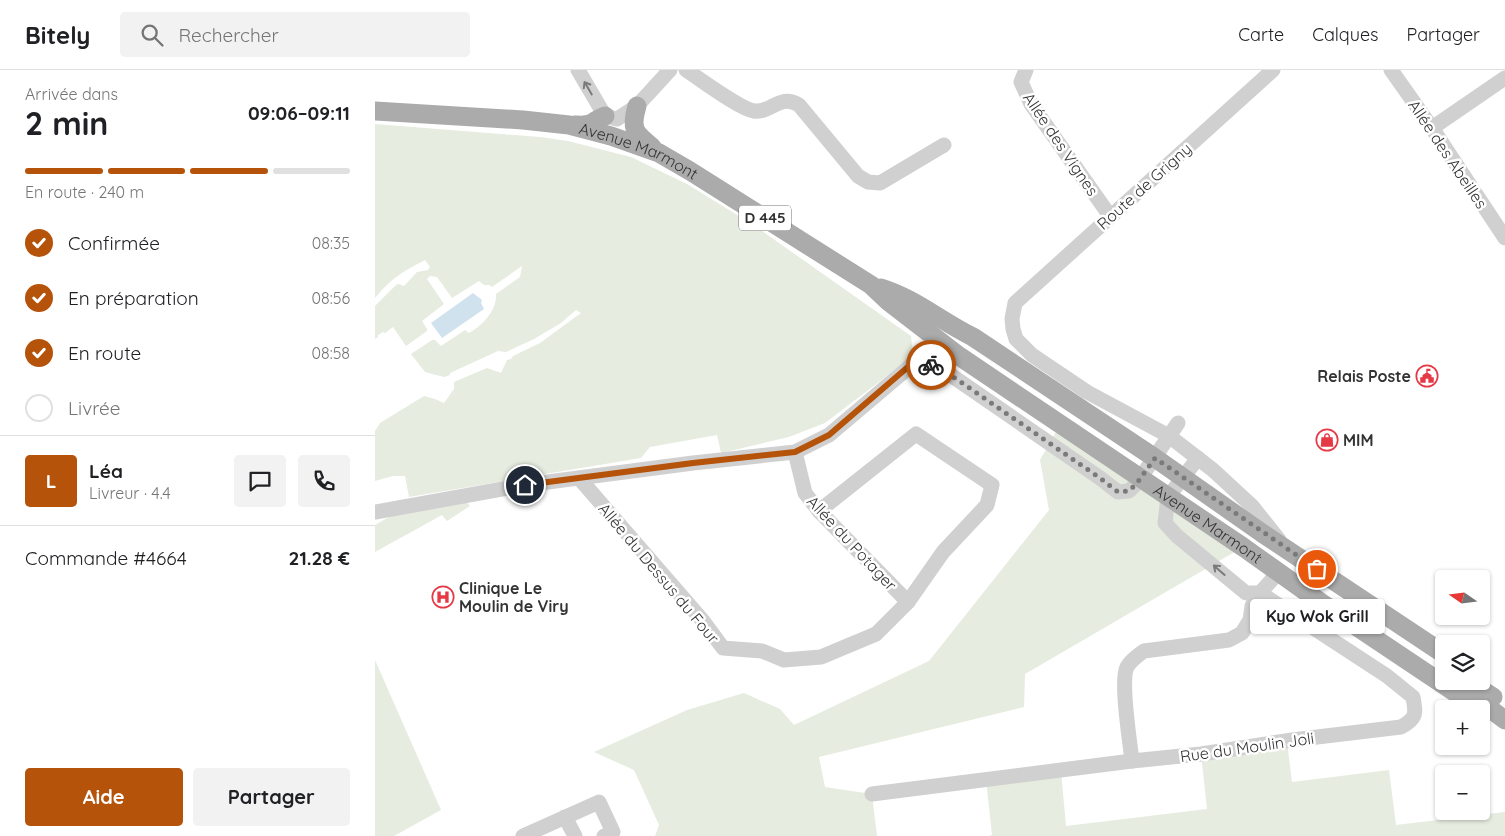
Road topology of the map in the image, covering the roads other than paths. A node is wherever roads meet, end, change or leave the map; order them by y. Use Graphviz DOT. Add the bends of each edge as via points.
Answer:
graph roads {
  1 [pos="578,70"];
  2 [pos="670,70"];
  3 [pos="686,70"];
  4 [pos="1026,70"];
  5 [pos="1273,70"];
  6 [pos="1391,70"];
  7 [pos="1505,78"];
  8 [pos="637,106"];
  9 [pos="602,110"];
  10 [pos="375,111"];
  11 [pos="569,125"];
  12 [pos="1432,128"];
  13 [pos="944,145"];
  14 [pos="659,153"];
  15 [pos="1110,216"];
  16 [pos="1505,238"];
  17 [pos="871,284"];
  18 [pos="889,302"];
  19 [pos="940,341"];
  20 [pos="916,360"];
  21 [pos="1178,423"];
  22 [pos="1169,436"];
  23 [pos="795,452"];
  24 [pos="1198,458"];
  25 [pos="1142,464"];
  26 [pos="579,478"];
  27 [pos="1181,491"];
  28 [pos="819,511"];
  29 [pos="375,512"];
  30 [pos="1287,550"];
  31 [pos="1278,572"];
  32 [pos="1260,594"];
  33 [pos="908,602"];
  34 [pos="1435,648"];
  35 [pos="1435,659"];
  36 [pos="1435,670"];
  37 [pos="1490,685"];
  38 [pos="1463,690"];
  39 [pos="1480,690"];
  40 [pos="1505,695"];
  41 [pos="1467,700"];
  42 [pos="1505,704"];
  43 [pos="1490,714"];
  44 [pos="1505,721"];
  45 [pos="1133,761"];
  46 [pos="872,794"];
  47 [pos="565,817"];
  48 [pos="523,836"];
  49 [pos="575,836"];
  50 [pos="604,836"];
  9 -- 1 [label="street, one-way"];
  2 -- 8 [label="street"];
  3 -- 13 [label="street" via="755,111 785,101 799,105 858,176 868,182 880,183"];
  4 -- 15 [label="street, Allée des Vignes" via="1021,82 1031,104"];
  5 -- 15 [label="street, Route de Grigny"];
  6 -- 12 [label="street, Allée des Abeilles"];
  7 -- 12 [label="street"];
  8 -- 9 [label="street" via="617,119"];
  8 -- 14 [label="main road" via="634,127 637,134"];
  9 -- 11 [label="main road" via="593,122"];
  10 -- 11 [label="main road, Avenue Marmont / D 445"];
  11 -- 14 [label="main road, Avenue Marmont / D 445"];
  12 -- 16 [label="street, Allée des Abeilles"];
  14 -- 17 [label="main road, Avenue Marmont / D 445"];
  15 -- 22 [label="street, Route de Grigny" via="1015,303 1013,329 1017,339 1032,355 1087,392"];
  17 -- 18 [label="main road, Avenue Marmont / D 445"];
  17 -- 25 [label="main road, Avenue Marmont / D 445" via="896,292 973,336"];
  18 -- 19 [label="main road, Avenue Marmont / D 445"];
  18 -- 25 [label="main road, Avenue Marmont / D 445" via="910,310"];
  19 -- 20 [label="street"];
  19 -- 25 [label="main road, Avenue Marmont / D 445"];
  20 -- 23 [label="street" via="829,435"];
  20 -- 25 [label="street" via="939,367 1118,492 1129,491"];
  21 -- 22 [label="street"];
  22 -- 24 [label="street"];
  22 -- 25 [label="street"];
  23 -- 26 [label="street"];
  23 -- 28 [label="street, Allée du Potager" via="805,493"];
  24 -- 27 [label="street"];
  24 -- 30 [label="street" via="1252,506"];
  25 -- 27 [label="main road, Avenue Marmont / D 445"];
  26 -- 29 [label="street"];
  26 -- 33 [label="street, Allée du Dessus du Four" via="723,648 762,651 784,660 821,657 876,634"];
  27 -- 30 [label="main road, Avenue Marmont / D 445"];
  27 -- 31 [label="main road, Avenue Marmont / D 445"];
  32 -- 27 [label="street, one-way" via="1246,592 1165,523"];
  27 -- 35 [label="main road, Avenue Marmont / D 445"];
  27 -- 36 [label="main road, Avenue Marmont / D 445"];
  28 -- 33 [label="street, Allée du Potager"];
  28 -- 33 [label="street, Allée du Dessus du Four" via="916,434 992,485 987,505 943,552"];
  30 -- 34 [label="main road, Avenue Marmont / D 445"];
  31 -- 32 [label="street"];
  31 -- 41 [label="main road, Avenue Marmont / D 445"];
  32 -- 45 [label="street" via="1242,633 1229,640 1143,651 1134,657 1126,669 1124,684"];
  32 -- 45 [label="street, Rue du Moulin Joli" via="1387,676 1413,697 1415,712 1412,721 1401,727"];
  37 -- 40 [label="main road"];
  38 -- 44 [label="main road, Avenue Marmont / D 445"];
  39 -- 42 [label="main road"];
  43 -- 44 [label="main road, Avenue Marmont / D 445"];
  45 -- 46 [label="street, Rue du Moulin Joli"];
  47 -- 48 [label="street"];
  47 -- 49 [label="street"];
  47 -- 50 [label="street" via="599,802 613,832"];
}
